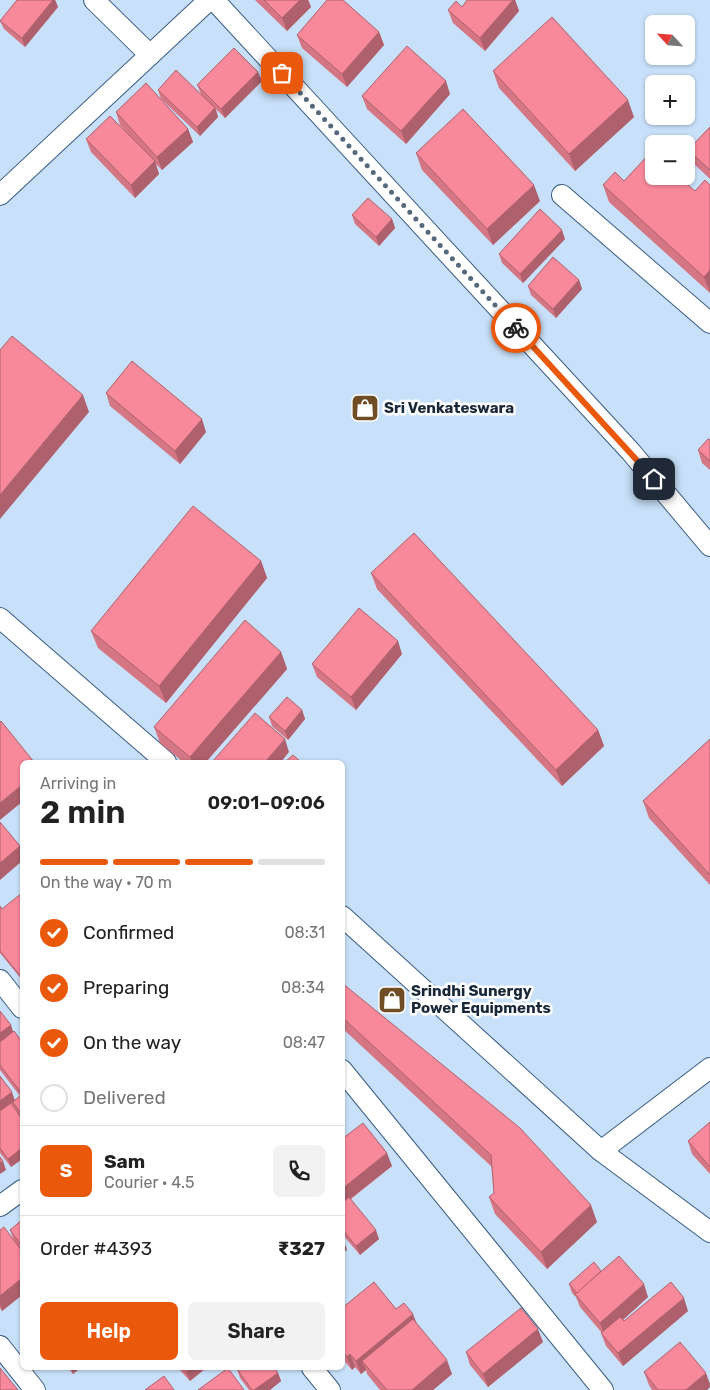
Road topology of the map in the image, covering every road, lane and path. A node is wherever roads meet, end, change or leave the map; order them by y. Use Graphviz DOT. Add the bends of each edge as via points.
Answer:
graph roads {
  1 [pos="94,0"];
  2 [pos="208,0"];
  3 [pos="214,0"];
  4 [pos="150,55"];
  5 [pos="0,195"];
  6 [pos="562,195"];
  7 [pos="710,323"];
  8 [pos="710,546"];
  9 [pos="0,618"];
  10 [pos="164,760"];
  11 [pos="345,919"];
  12 [pos="0,980"];
  13 [pos="20,1005"];
  14 [pos="710,1068"];
  15 [pos="345,1074"];
  16 [pos="601,1151"];
  17 [pos="20,1191"];
  18 [pos="0,1206"];
  19 [pos="710,1232"];
  20 [pos="0,1346"];
  21 [pos="314,1370"];
  22 [pos="35,1390"];
  23 [pos="330,1390"];
  24 [pos="603,1390"];
  1 -- 4 [label="street"];
  2 -- 4 [label="street"];
  3 -- 8 [label="street" via="624,445"];
  4 -- 5 [label="street"];
  6 -- 7 [label="street"];
  9 -- 10 [label="street"];
  11 -- 16 [label="street"];
  12 -- 13 [label="street"];
  14 -- 16 [label="street"];
  15 -- 24 [label="street"];
  16 -- 19 [label="street"];
  17 -- 18 [label="street"];
  20 -- 22 [label="street"];
  21 -- 23 [label="street"];
}
